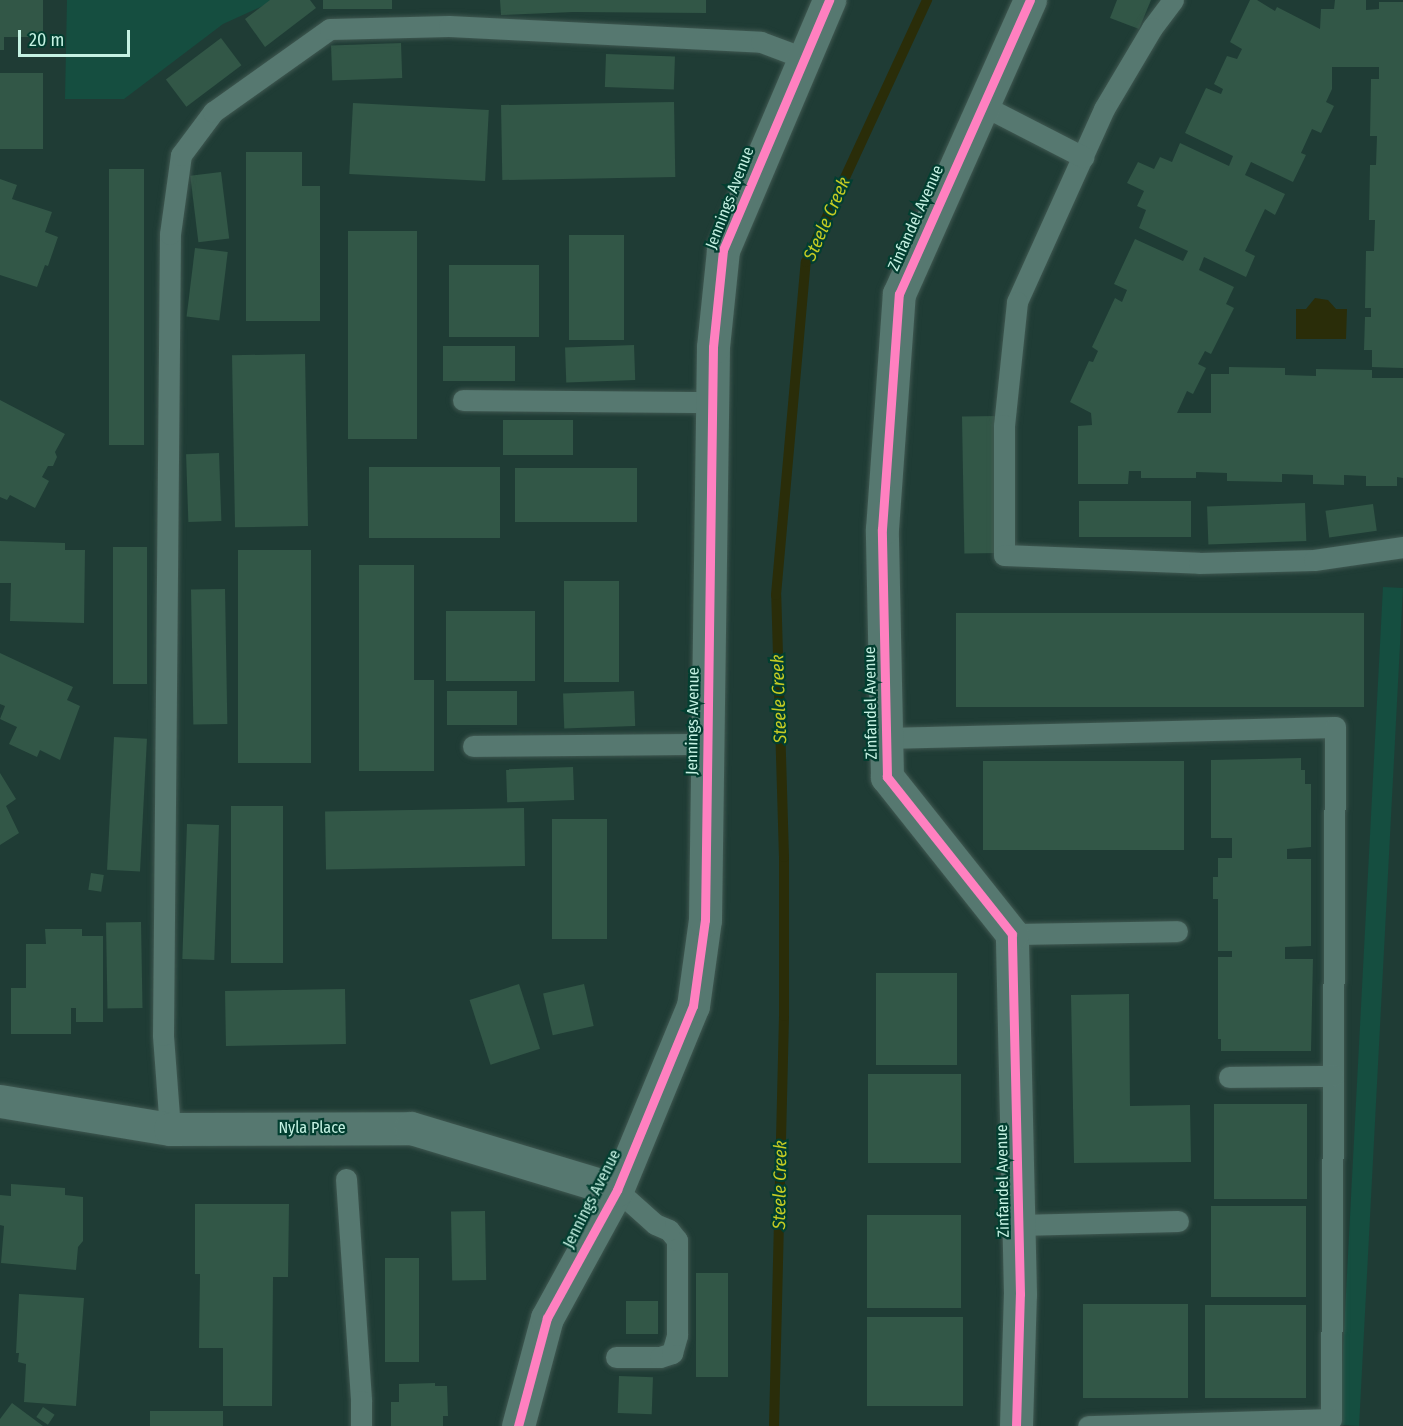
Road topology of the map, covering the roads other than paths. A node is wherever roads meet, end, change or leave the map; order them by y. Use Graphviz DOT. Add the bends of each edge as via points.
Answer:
graph roads {
  1 [pos="829,0"];
  2 [pos="1030,0"];
  3 [pos="1173,0"];
  4 [pos="804,58"];
  5 [pos="982,105"];
  6 [pos="1083,157"];
  7 [pos="463,400"];
  8 [pos="712,402"];
  9 [pos="1403,547"];
  10 [pos="886,738"];
  11 [pos="708,744"];
  12 [pos="472,746"];
  13 [pos="1177,931"];
  14 [pos="1012,934"];
  15 [pos="1333,1076"];
  16 [pos="1229,1077"];
  17 [pos="0,1101"];
  18 [pos="170,1129"];
  19 [pos="346,1179"];
  20 [pos="617,1190"];
  21 [pos="1178,1221"];
  22 [pos="1018,1225"];
  23 [pos="616,1357"];
  24 [pos="361,1426"];
  25 [pos="518,1426"];
  26 [pos="1016,1426"];
  27 [pos="1088,1426"];
  1 -- 4 [label="street, Jennings Avenue"];
  2 -- 5 [label="street, Zinfandel Avenue"];
  3 -- 6 [label="lane" via="1104,109"];
  4 -- 8 [label="street, Jennings Avenue" via="723,250"];
  4 -- 18 [label="lane" via="761,42 449,26 330,29 213,112 181,155 170,246 163,1035"];
  5 -- 6 [label="lane"];
  5 -- 10 [label="street, Zinfandel Avenue" via="898,294 882,529"];
  6 -- 9 [label="lane" via="1017,302 1004,425 1004,555 1200,563 1314,560"];
  7 -- 8 [label="lane"];
  8 -- 11 [label="street, Jennings Avenue"];
  10 -- 14 [label="street, Zinfandel Avenue" via="887,777"];
  10 -- 15 [label="lane" via="1335,727"];
  11 -- 12 [label="lane"];
  11 -- 20 [label="street, Jennings Avenue" via="705,920 693,1006"];
  13 -- 14 [label="lane"];
  14 -- 22 [label="street, Zinfandel Avenue"];
  15 -- 16 [label="lane"];
  15 -- 27 [label="lane" via="1331,1419"];
  17 -- 18 [label="street, Nyla Place"];
  18 -- 20 [label="street, Nyla Place" via="411,1128"];
  19 -- 24 [label="lane"];
  20 -- 23 [label="lane" via="677,1240 677,1335 672,1353 660,1357"];
  20 -- 25 [label="street, Jennings Avenue" via="547,1317"];
  21 -- 22 [label="lane"];
  22 -- 26 [label="street, Zinfandel Avenue"];
}
